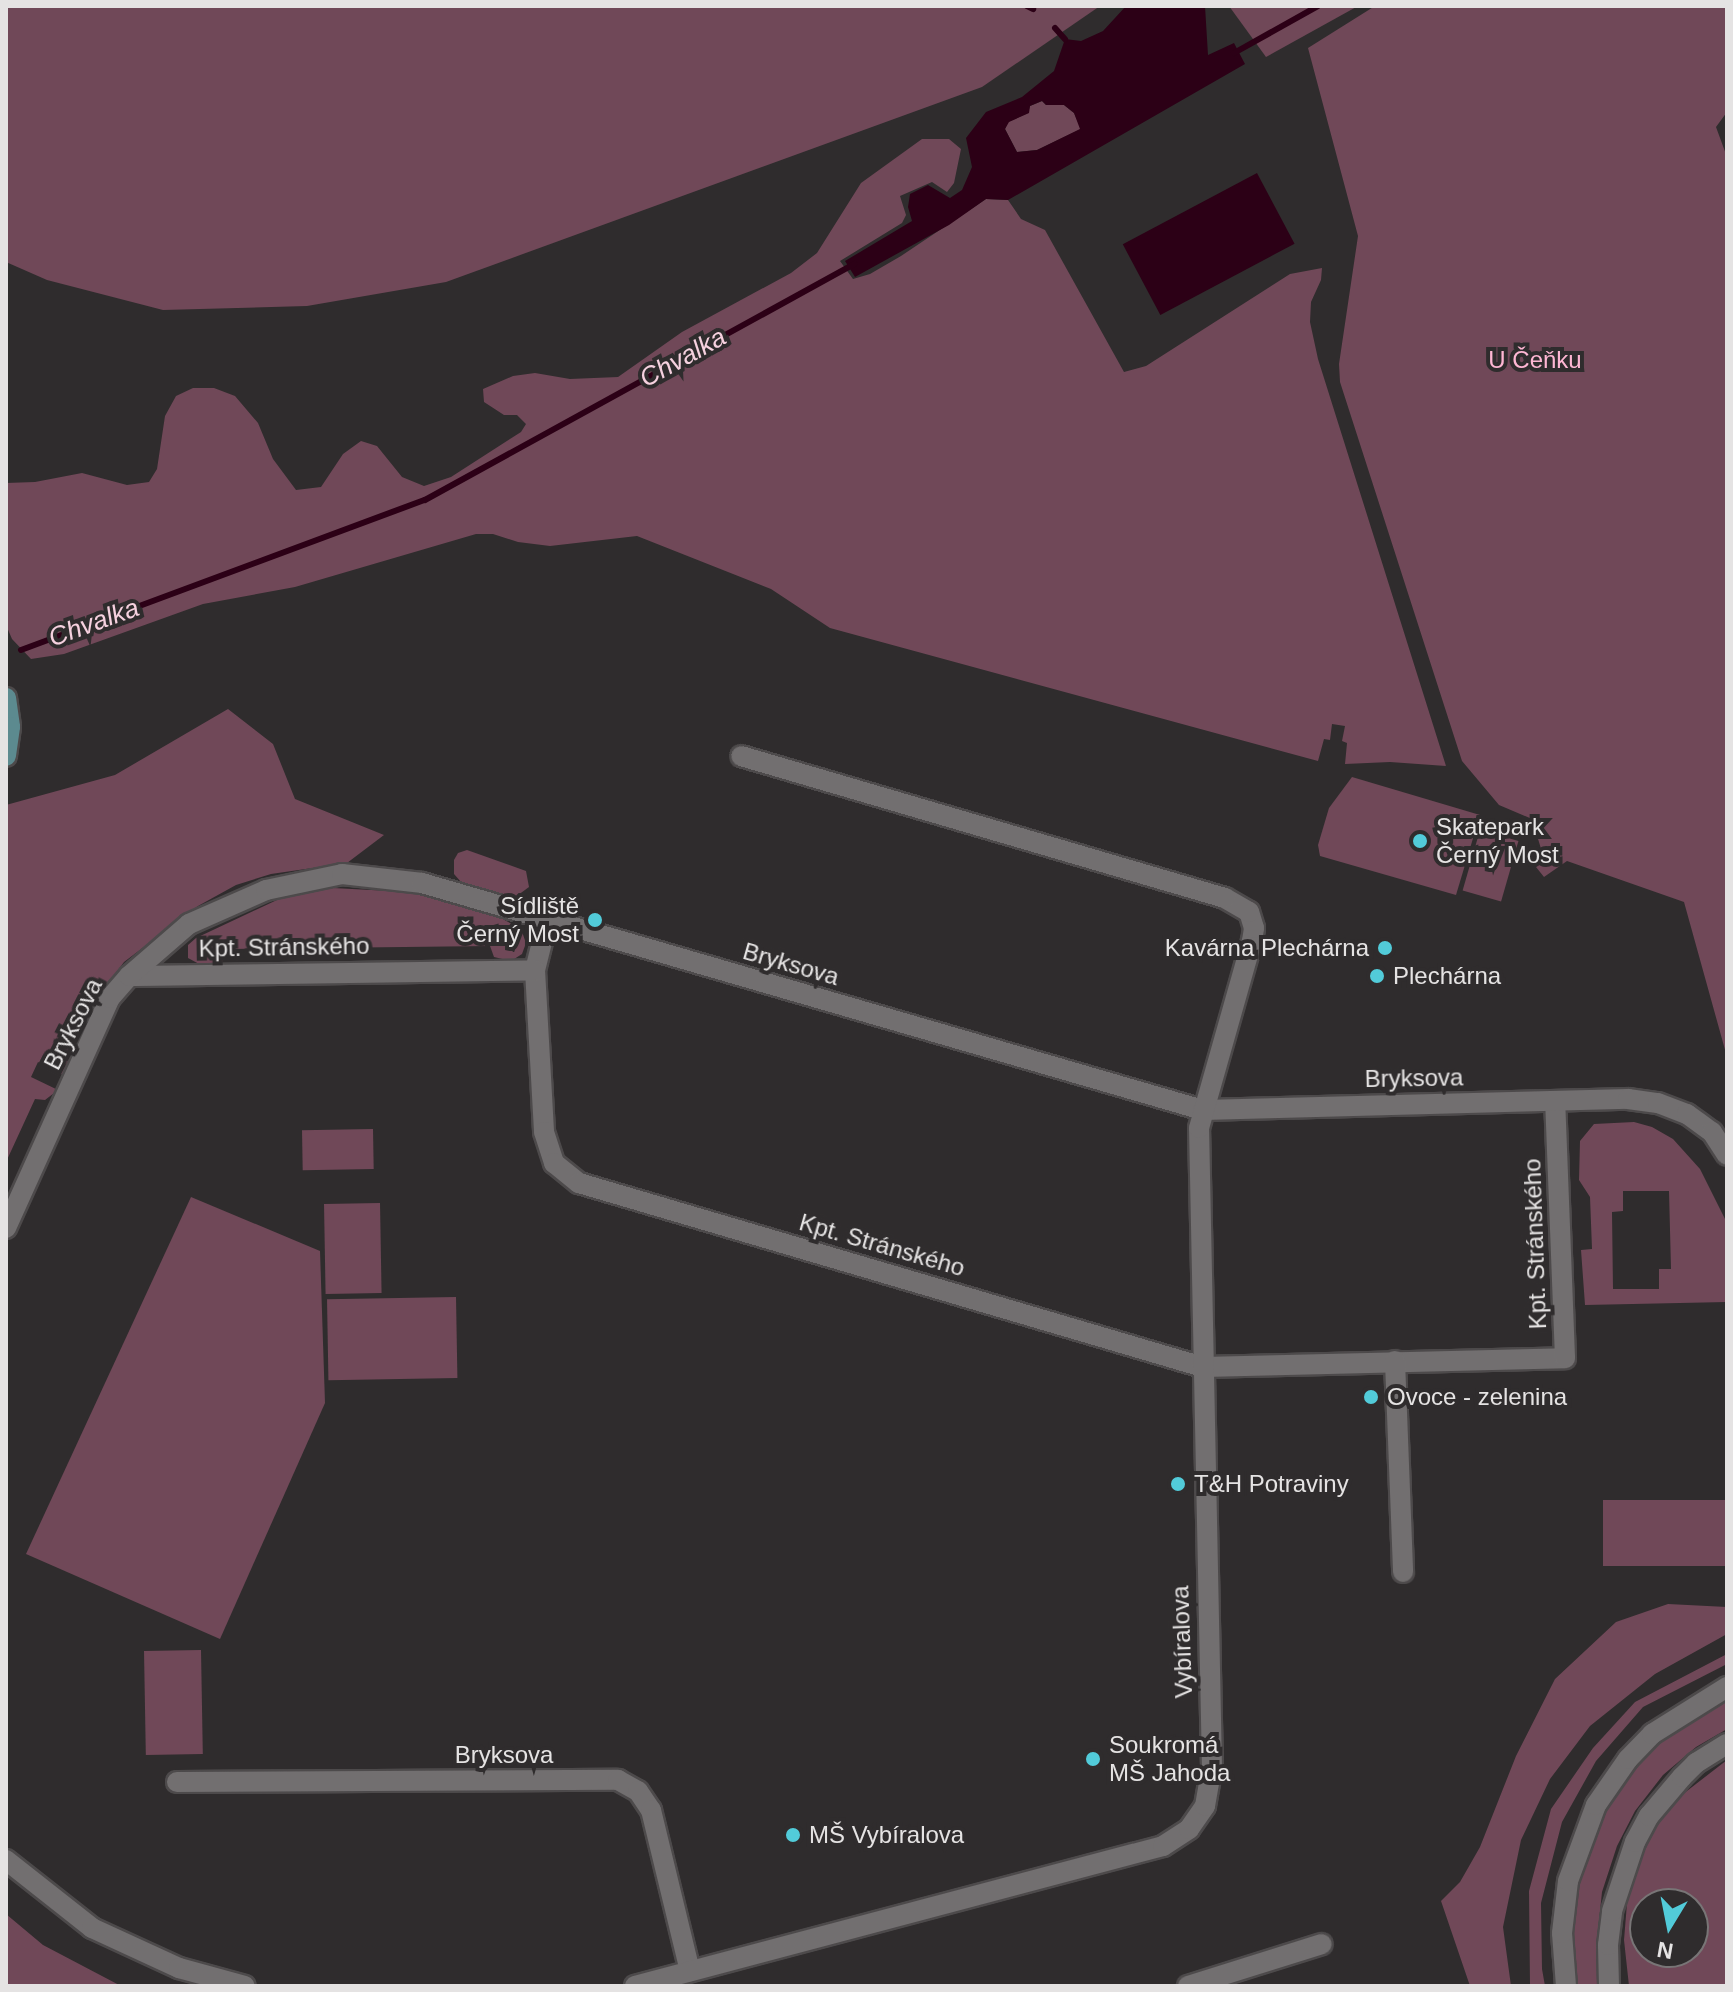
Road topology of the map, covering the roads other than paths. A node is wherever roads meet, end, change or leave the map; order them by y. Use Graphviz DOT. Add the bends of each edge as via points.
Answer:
graph roads {
  1 [pos="6,698"];
  2 [pos="6,756"];
  3 [pos="741,756"];
  4 [pos="547,922"];
  5 [pos="535,970"];
  6 [pos="129,976"];
  7 [pos="1555,1101"];
  8 [pos="1203,1110"];
  9 [pos="1727,1155"];
  10 [pos="6,1228"];
  11 [pos="1395,1361"];
  12 [pos="1203,1367"];
  13 [pos="1403,1572"];
  14 [pos="1727,1687"];
  15 [pos="1727,1744"];
  16 [pos="177,1782"];
  17 [pos="6,1860"];
  18 [pos="1322,1944"];
  19 [pos="690,1971"];
  20 [pos="245,1986"];
  21 [pos="635,1986"];
  22 [pos="1188,1986"];
  23 [pos="1566,1986"];
  24 [pos="1609,1986"];
  1 -- 2 [label="main road"];
  3 -- 8 [label="street, Vybíralova" via="1241,905 1254,928 1252,941"];
  4 -- 5 [label="street, Kpt. Stránského"];
  4 -- 6 [label="street, Bryksova" via="422,883 342,874 266,890 189,924"];
  4 -- 8 [label="street, Bryksova"];
  5 -- 6 [label="street, Kpt. Stránského"];
  5 -- 12 [label="street, Kpt. Stránského" via="544,1132 554,1163 579,1183"];
  6 -- 10 [label="street, Bryksova" via="110,998"];
  7 -- 8 [label="street, Bryksova"];
  7 -- 9 [label="street, Bryksova" via="1658,1103 1687,1114 1712,1132"];
  7 -- 11 [label="street, Kpt. Stránského" via="1565,1358"];
  8 -- 12 [label="street, Vybíralova"];
  11 -- 12 [label="street, Kpt. Stránského"];
  11 -- 13 [label="street"];
  12 -- 19 [label="street, Vybíralova" via="1212,1768 1205,1806 1189,1829 1163,1846"];
  14 -- 23 [label="street" via="1652,1734 1596,1805 1568,1881 1562,1933"];
  15 -- 24 [label="street" via="1682,1777 1635,1842 1612,1911"];
  16 -- 19 [label="street, Bryksova" via="618,1780 638,1791 651,1810"];
  17 -- 20 [label="street" via="92,1928 179,1968"];
  18 -- 22 [label="street"];
  19 -- 21 [label="street, Vybíralova"];
}
